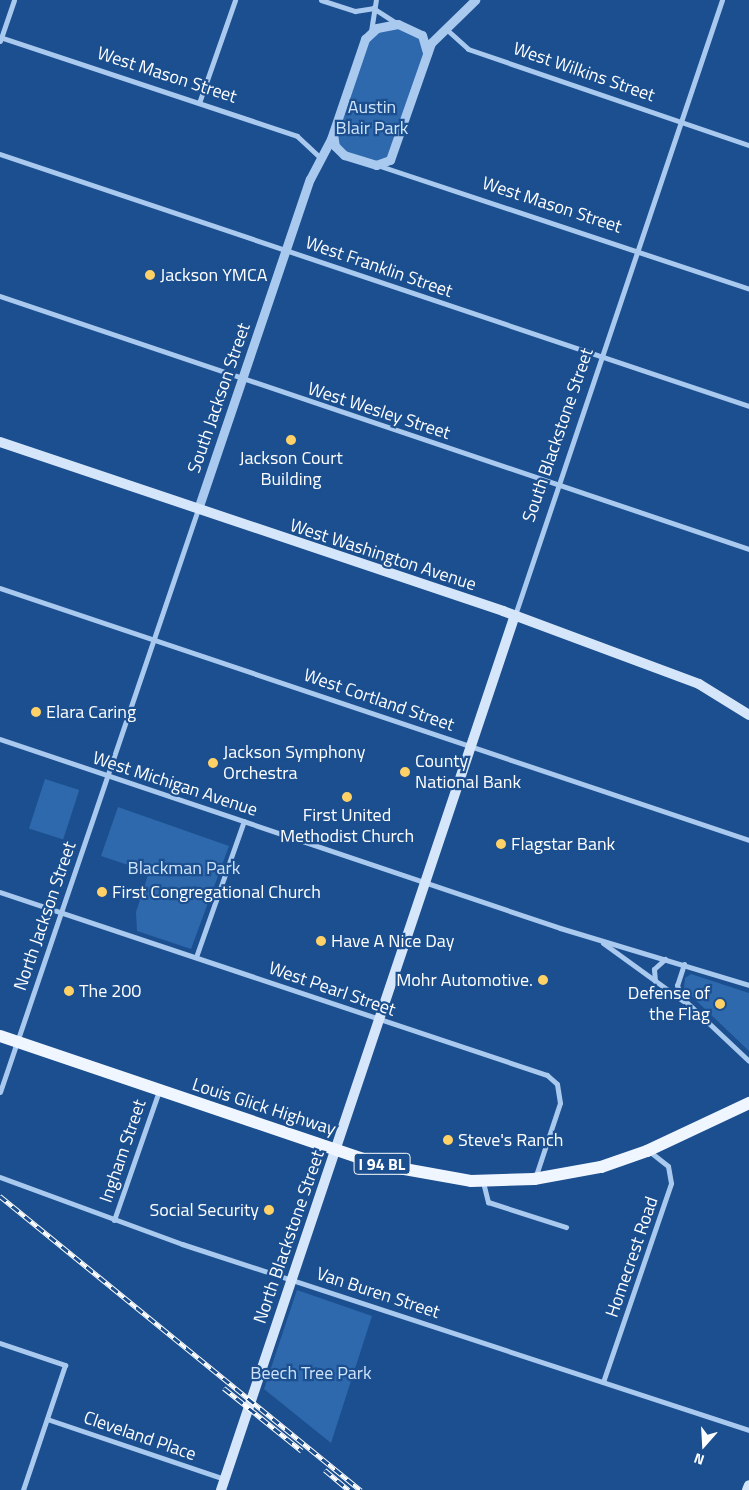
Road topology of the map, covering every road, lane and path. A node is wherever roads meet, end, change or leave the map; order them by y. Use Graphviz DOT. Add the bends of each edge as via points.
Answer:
graph roads {
  1 [pos="14,0"];
  2 [pos="235,0"];
  3 [pos="321,0"];
  4 [pos="376,0"];
  5 [pos="475,0"];
  6 [pos="722,0"];
  7 [pos="374,8"];
  8 [pos="398,24"];
  9 [pos="444,28"];
  10 [pos="415,30"];
  11 [pos="370,33"];
  12 [pos="0,38"];
  13 [pos="427,53"];
  14 [pos="199,103"];
  15 [pos="682,122"];
  16 [pos="333,132"];
  17 [pos="749,145"];
  18 [pos="0,154"];
  19 [pos="344,155"];
  20 [pos="392,157"];
  21 [pos="321,158"];
  22 [pos="376,165"];
  23 [pos="401,172"];
  24 [pos="286,251"];
  25 [pos="638,251"];
  26 [pos="749,289"];
  27 [pos="0,296"];
  28 [pos="602,356"];
  29 [pos="242,379"];
  30 [pos="749,406"];
  31 [pos="0,442"];
  32 [pos="559,486"];
  33 [pos="198,509"];
  34 [pos="749,549"];
  35 [pos="0,588"];
  36 [pos="515,615"];
  37 [pos="154,639"];
  38 [pos="749,715"];
  39 [pos="0,739"];
  40 [pos="471,745"];
  41 [pos="107,777"];
  42 [pos="244,821"];
  43 [pos="749,840"];
  44 [pos="426,881"];
  45 [pos="0,892"];
  46 [pos="61,912"];
  47 [pos="599,940"];
  48 [pos="196,957"];
  49 [pos="665,959"];
  50 [pos="684,964"];
  51 [pos="656,984"];
  52 [pos="749,985"];
  53 [pos="686,1003"];
  54 [pos="379,1019"];
  55 [pos="0,1036"];
  56 [pos="17,1042"];
  57 [pos="749,1061"];
  58 [pos="159,1090"];
  59 [pos="0,1092"];
  60 [pos="749,1103"];
  61 [pos="336,1150"];
  62 [pos="647,1151"];
  63 [pos="0,1177"];
  64 [pos="534,1180"];
  65 [pos="483,1181"];
  66 [pos="114,1220"];
  67 [pos="566,1227"];
  68 [pos="292,1280"];
  69 [pos="0,1343"];
  70 [pos="603,1382"];
  71 [pos="48,1419"];
  72 [pos="749,1430"];
  73 [pos="224,1479"];
  74 [pos="749,1485"];
  75 [pos="23,1490"];
  76 [pos="221,1490"];
  77 [pos="747,1490"];
  1 -- 12 [label="street"];
  2 -- 14 [label="street"];
  3 -- 7 [label="street" via="355,11"];
  4 -- 7 [label="street, South Jackson Street"];
  5 -- 9 [label="street"];
  6 -- 15 [label="street, South Blackstone Street"];
  7 -- 8 [label="street"];
  7 -- 11 [label="street, South Jackson Street"];
  8 -- 10 [label="street"];
  8 -- 11 [label="street"];
  9 -- 10 [label="street" via="430,32"];
  9 -- 13 [label="street"];
  9 -- 15 [label="street, West Wilkins Street" via="463,47"];
  10 -- 13 [label="street" via="426,42"];
  11 -- 16 [label="street, South Jackson Street"];
  12 -- 14 [label="street, West Mason Street"];
  13 -- 20 [label="street"];
  14 -- 21 [label="street, West Mason Street" via="296,136"];
  15 -- 17 [label="street, West Wilkins Street"];
  15 -- 25 [label="street, South Blackstone Street"];
  16 -- 19 [label="street" via="335,146"];
  16 -- 21 [label="street, South Jackson Street"];
  18 -- 24 [label="street, West Franklin Street"];
  19 -- 21 [label="street, West Mason Street"];
  19 -- 22 [label="street, West Mason Street"];
  20 -- 22 [label="street"];
  20 -- 23 [label="street"];
  21 -- 24 [label="street, South Jackson Street"];
  22 -- 23 [label="street, West Mason Street"];
  23 -- 25 [label="street, West Mason Street"];
  24 -- 28 [label="street, West Franklin Street"];
  24 -- 29 [label="street, South Jackson Street"];
  25 -- 26 [label="street, West Mason Street"];
  25 -- 28 [label="street, South Blackstone Street"];
  27 -- 29 [label="street, West Wesley Street"];
  28 -- 30 [label="street, West Franklin Street"];
  28 -- 32 [label="street, South Blackstone Street"];
  29 -- 32 [label="street, West Wesley Street"];
  29 -- 33 [label="street, South Jackson Street"];
  31 -- 33 [label="main road, West Washington Avenue"];
  32 -- 34 [label="street, West Wesley Street"];
  32 -- 36 [label="street, South Blackstone Street"];
  33 -- 36 [label="main road, West Washington Avenue"];
  33 -- 37 [label="street, South Jackson Street"];
  35 -- 37 [label="street, West Cortland Street"];
  36 -- 38 [label="main road, West Washington Avenue" via="692,681"];
  36 -- 40 [label="main road, South Blackstone Street"];
  37 -- 40 [label="street, West Cortland Street"];
  37 -- 41 [label="street, South Jackson Street"];
  39 -- 41 [label="street, West Michigan Avenue"];
  40 -- 43 [label="street, West Cortland Street"];
  40 -- 44 [label="main road, South Blackstone Street"];
  41 -- 42 [label="street, West Michigan Avenue"];
  41 -- 46 [label="street, North Jackson Street"];
  42 -- 44 [label="street, West Michigan Avenue"];
  42 -- 48 [label="street"];
  44 -- 47 [label="street, West Michigan Avenue"];
  44 -- 54 [label="main road, North Blackstone Street"];
  45 -- 46 [label="street, West Pearl Street"];
  46 -- 48 [label="street, West Pearl Street"];
  46 -- 56 [label="street, North Jackson Street"];
  47 -- 49 [label="street, West Michigan Avenue"];
  47 -- 51 [label="street, West Michigan Avenue"];
  48 -- 54 [label="street, West Pearl Street"];
  49 -- 50 [label="street, West Michigan Avenue"];
  49 -- 51 [label="street" via="654,969"];
  50 -- 52 [label="street, West Michigan Avenue"];
  50 -- 53 [label="street" via="678,988"];
  51 -- 53 [label="street, West Michigan Avenue"];
  53 -- 57 [label="street, West Michigan Avenue"];
  54 -- 61 [label="main road, North Blackstone Street"];
  54 -- 64 [label="street, West Pearl Street" via="554,1080 560,1103"];
  55 -- 56 [label="main road, Louis Glick Highway / I 94 BL"];
  56 -- 58 [label="main road, Louis Glick Highway / I 94 BL"];
  56 -- 59 [label="street, North Jackson Street"];
  58 -- 61 [label="main road, Louis Glick Highway / I 94 BL"];
  58 -- 66 [label="street, Ingham Street"];
  60 -- 62 [label="main road, Louis Glick Highway / I 94 BL"];
  61 -- 65 [label="main road, Louis Glick Highway / I 94 BL" via="419,1174"];
  61 -- 68 [label="main road, North Blackstone Street"];
  62 -- 64 [label="main road, Louis Glick Highway / I 94 BL" via="601,1167"];
  62 -- 70 [label="street, Homecrest Road" via="667,1164 671,1183"];
  63 -- 66 [label="street, Van Buren Street"];
  64 -- 65 [label="main road, Louis Glick Highway / I 94 BL"];
  65 -- 67 [label="street" via="488,1202"];
  66 -- 68 [label="street, Van Buren Street"];
  68 -- 70 [label="street, Van Buren Street"];
  68 -- 73 [label="main road, North Blackstone Street"];
  69 -- 71 [label="street" via="65,1365"];
  70 -- 72 [label="street, Van Buren Street"];
  71 -- 73 [label="street, Cleveland Place"];
  71 -- 75 [label="street"];
  73 -- 76 [label="main road, North Blackstone Street"];
  74 -- 77 [label="main road"];
}
